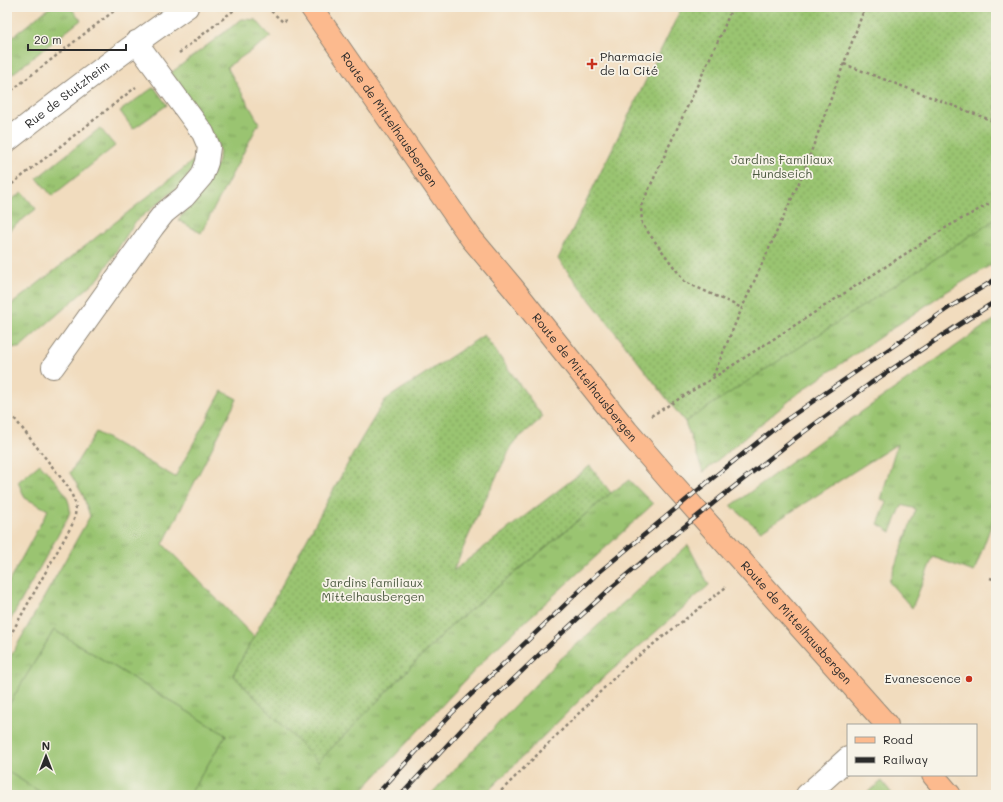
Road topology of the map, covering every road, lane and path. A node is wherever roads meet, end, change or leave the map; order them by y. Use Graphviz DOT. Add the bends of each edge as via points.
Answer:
graph roads {
  1 [pos="119,7"];
  2 [pos="187,7"];
  3 [pos="238,7"];
  4 [pos="311,7"];
  5 [pos="732,7"];
  6 [pos="865,7"];
  7 [pos="136,42"];
  8 [pos="844,64"];
  9 [pos="157,70"];
  10 [pos="7,94"];
  11 [pos="996,122"];
  12 [pos="7,141"];
  13 [pos="7,188"];
  14 [pos="996,200"];
  15 [pos="742,308"];
  16 [pos="53,367"];
  17 [pos="713,378"];
  18 [pos="7,409"];
  19 [pos="627,431"];
  20 [pos="748,569"];
  21 [pos="990,578"];
  22 [pos="996,580"];
  23 [pos="7,641"];
  24 [pos="885,724"];
  25 [pos="847,759"];
  26 [pos="934,776"];
  27 [pos="497,795"];
  28 [pos="807,795"];
  29 [pos="950,795"];
  1 -- 10 [label="path"];
  2 -- 7 [label="street, Rue de Stutzheim"];
  3 -- 9 [label="path"];
  4 -- 19 [label="main road, Route de Mittelhausbergen" via="471,238"];
  5 -- 15 [label="path" via="641,206 642,224 685,282"];
  6 -- 8 [label="path"];
  7 -- 9 [label="street"];
  7 -- 12 [label="street, Rue de Stutzheim"];
  8 -- 11 [label="path"];
  8 -- 15 [label="path" via="802,176"];
  9 -- 13 [label="path"];
  9 -- 16 [label="street" via="203,133 209,147 207,162 202,176 153,226"];
  14 -- 17 [label="path" via="947,227"];
  15 -- 17 [label="path"];
  17 -- 19 [label="path"];
  18 -- 23 [label="path" via="69,488 76,505 76,516 72,525"];
  19 -- 20 [label="main road, Route de Mittelhausbergen"];
  20 -- 24 [label="main road, Route de Mittelhausbergen"];
  20 -- 27 [label="path" via="627,665"];
  21 -- 22 [label="path"];
  25 -- 28 [label="street"];
  26 -- 29 [label="main road"];
}
